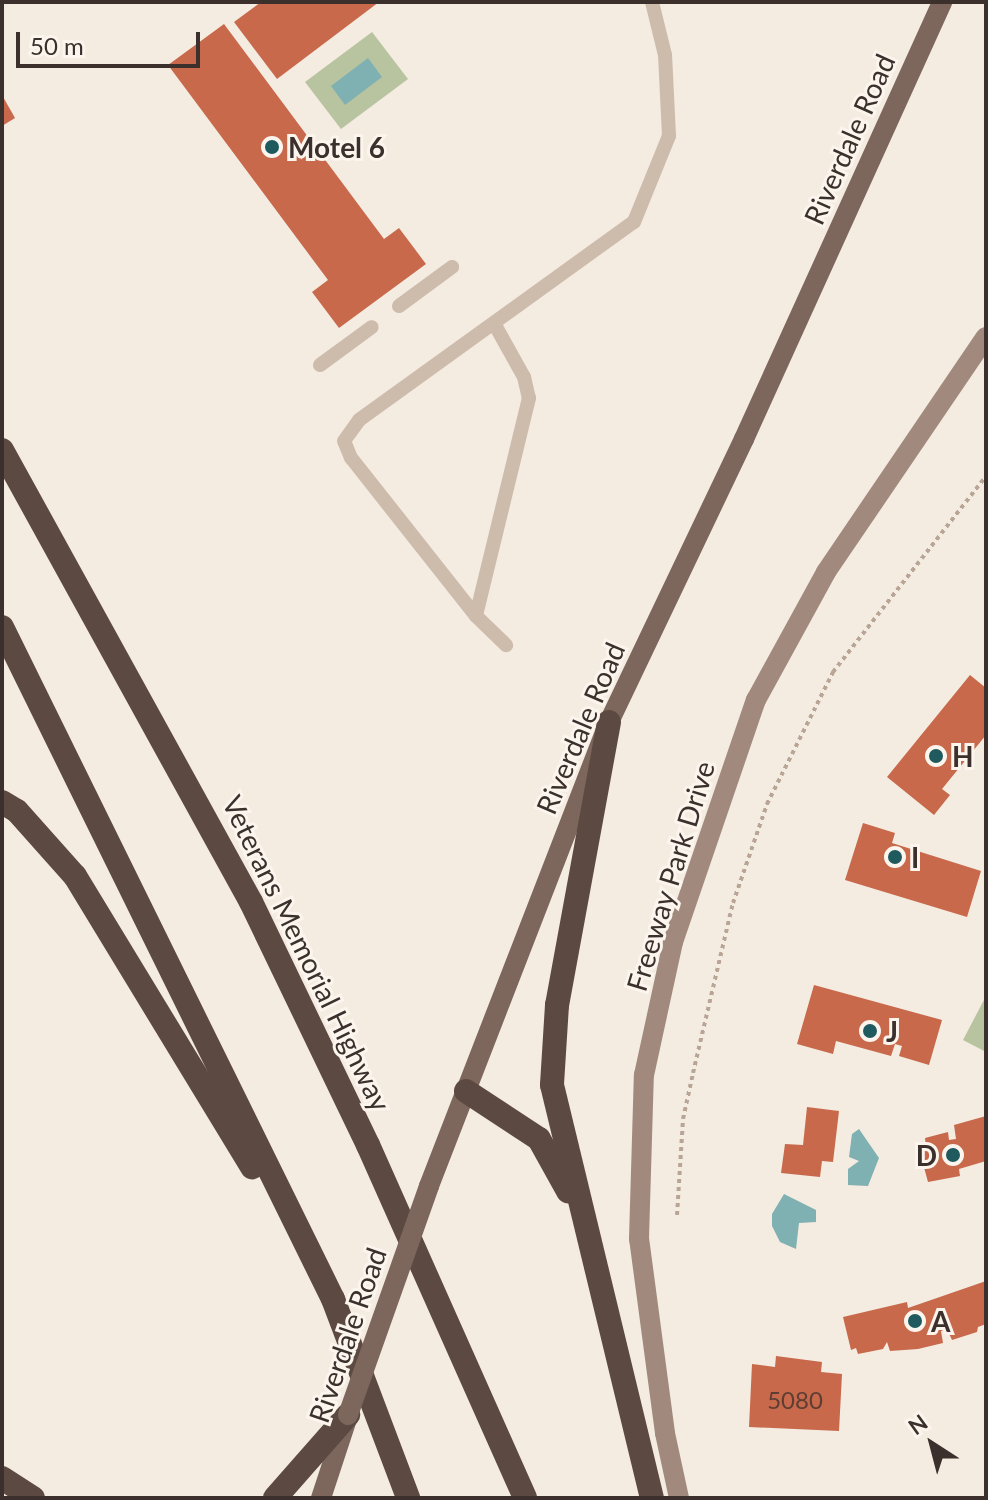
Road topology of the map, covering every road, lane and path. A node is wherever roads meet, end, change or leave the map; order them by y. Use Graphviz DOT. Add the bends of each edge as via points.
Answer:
graph roads {
  1 [pos="652,2"];
  2 [pos="942,2"];
  3 [pos="452,267"];
  4 [pos="399,306"];
  5 [pos="495,325"];
  6 [pos="372,327"];
  7 [pos="986,337"];
  8 [pos="320,365"];
  9 [pos="2,450"];
  10 [pos="986,476"];
  11 [pos="476,616"];
  12 [pos="2,627"];
  13 [pos="506,645"];
  14 [pos="609,722"];
  15 [pos="2,802"];
  16 [pos="466,1091"];
  17 [pos="677,1215"];
  18 [pos="583,1218"];
  19 [pos="333,1299"];
  20 [pos="348,1415"];
  21 [pos="508,1455"];
  22 [pos="2,1478"];
  23 [pos="33,1498"];
  24 [pos="275,1498"];
  25 [pos="321,1498"];
  26 [pos="408,1498"];
  27 [pos="525,1498"];
  28 [pos="534,1498"];
  29 [pos="652,1498"];
  30 [pos="679,1498"];
  1 -- 5 [label="lane" via="665,55 669,136 634,222"];
  2 -- 14 [label="main road, Riverdale Road"];
  3 -- 4 [label="lane"];
  5 -- 11 [label="lane" via="524,377 529,398"];
  5 -- 11 [label="lane" via="359,420 344,441 351,458"];
  6 -- 8 [label="lane"];
  7 -- 30 [label="street, Freeway Park Drive" via="826,572 756,700 673,942 644,1075 639,1239"];
  9 -- 21 [label="highway, Veterans Memorial Highway" via="251,902"];
  10 -- 17 [label="path" via="833,672 808,712 767,804 733,903 690,1088"];
  11 -- 13 [label="lane"];
  12 -- 19 [label="highway"];
  14 -- 16 [label="main road, Riverdale Road"];
  14 -- 18 [label="highway" via="551,1046 552,1085"];
  15 -- 19 [label="highway" via="17,811 75,876"];
  16 -- 18 [label="highway" via="539,1139"];
  16 -- 20 [label="main road, Riverdale Road, bridge"];
  18 -- 29 [label="highway"];
  19 -- 26 [label="highway"];
  20 -- 24 [label="highway"];
  20 -- 25 [label="main road, Riverdale Road"];
  21 -- 27 [label="highway, Veterans Memorial Highway"];
  21 -- 28 [label="highway"];
  22 -- 23 [label="highway"];
}
